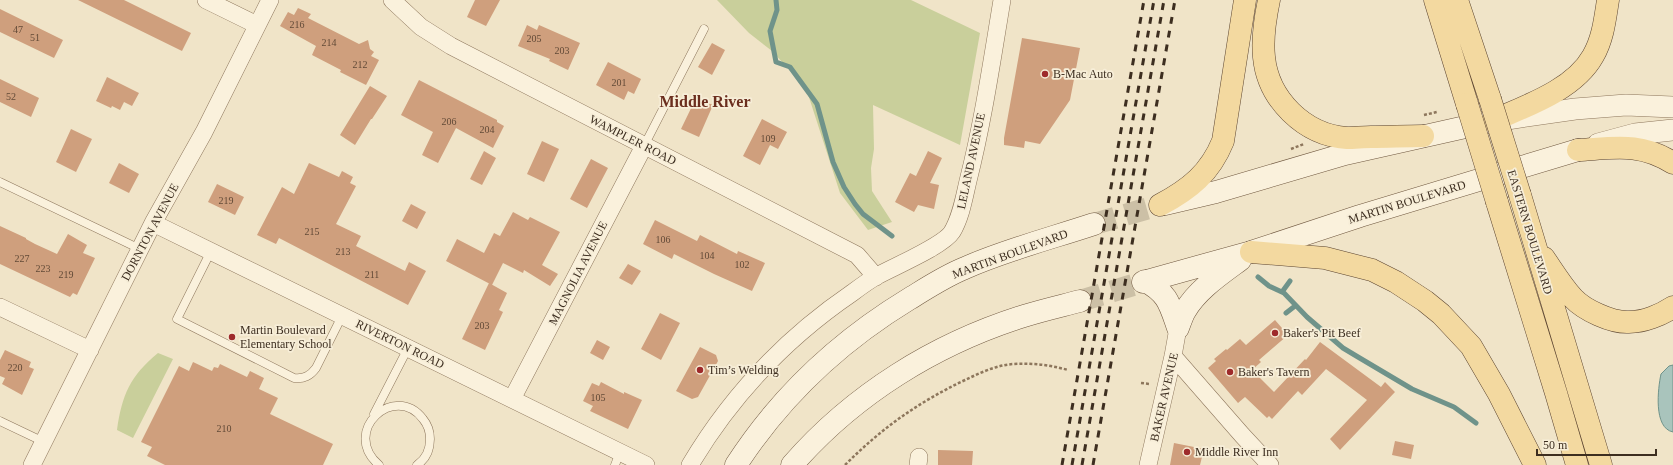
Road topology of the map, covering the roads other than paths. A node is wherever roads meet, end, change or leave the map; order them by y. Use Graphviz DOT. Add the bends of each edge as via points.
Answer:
graph roads {
  1 [pos="206,0"];
  2 [pos="270,0"];
  3 [pos="392,0"];
  4 [pos="1002,0"];
  5 [pos="1246,0"];
  6 [pos="1268,0"];
  7 [pos="1435,0"];
  8 [pos="1457,0"];
  9 [pos="1608,0"];
  10 [pos="257,25"];
  11 [pos="704,29"];
  12 [pos="1673,107"];
  13 [pos="1492,121"];
  14 [pos="1423,126"];
  15 [pos="1673,130"];
  16 [pos="644,146"];
  17 [pos="1578,150"];
  18 [pos="1673,163"];
  19 [pos="0,182"];
  20 [pos="153,223"];
  21 [pos="1094,224"];
  22 [pos="1534,244"];
  23 [pos="140,249"];
  24 [pos="211,251"];
  25 [pos="1251,252"];
  26 [pos="876,276"];
  27 [pos="1080,301"];
  28 [pos="0,307"];
  29 [pos="1673,307"];
  30 [pos="342,316"];
  31 [pos="1178,328"];
  32 [pos="408,348"];
  33 [pos="90,350"];
  34 [pos="1173,356"];
  35 [pos="512,399"];
  36 [pos="372,418"];
  37 [pos="0,421"];
  38 [pos="44,442"];
  39 [pos="617,459"];
  40 [pos="32,465"];
  41 [pos="379,465"];
  42 [pos="417,465"];
  43 [pos="646,465"];
  44 [pos="690,465"];
  45 [pos="736,465"];
  46 [pos="792,465"];
  47 [pos="1148,465"];
  48 [pos="1270,465"];
  49 [pos="1534,465"];
  50 [pos="1577,465"];
  51 [pos="1601,465"];
  1 -- 10 [label="street"];
  2 -- 10 [label="street, DORNTON AVENUE"];
  3 -- 16 [label="street, WAMPLER ROAD" via="421,27 450,46"];
  4 -- 26 [label="street, LELAND AVENUE" via="973,161 956,226 951,234 938,244"];
  5 -- 14 [label="main road" via="1223,141 1217,155 1196,181 1173,198 1158,205 1216,192 1345,154"];
  6 -- 14 [label="main road" via="1263,40 1268,76 1284,106 1298,119 1314,129 1346,138"];
  7 -- 50 [label="main road, EASTERN BOULEVARD, bridge"];
  8 -- 22 [label="main road, EASTERN BOULEVARD, bridge"];
  9 -- 13 [label="main road" via="1604,25 1593,56 1574,79 1540,100"];
  10 -- 20 [label="street, DORNTON AVENUE" via="204,132"];
  11 -- 16 [label="lane"];
  12 -- 13 [label="street" via="1626,105"];
  13 -- 14 [label="main road"];
  15 -- 17 [label="street, MARTIN BOULEVARD" via="1635,134"];
  16 -- 26 [label="street, WAMPLER ROAD" via="857,255"];
  16 -- 35 [label="street, MAGNOLIA AVENUE"];
  17 -- 18 [label="main road" via="1630,147 1660,155"];
  17 -- 25 [label="main road, MARTIN BOULEVARD"];
  19 -- 23 [label="lane"];
  20 -- 23 [label="street, DORNTON AVENUE"];
  20 -- 24 [label="street, RIVERTON ROAD"];
  21 -- 45 [label="main road, MARTIN BOULEVARD" via="965,268 941,279 864,328 810,375 773,413"];
  22 -- 29 [label="main road" via="1574,299 1588,310 1607,318 1629,322 1647,319"];
  22 -- 51 [label="main road, EASTERN BOULEVARD"];
  23 -- 33 [label="street, DORNTON AVENUE"];
  24 -- 30 [label="street, RIVERTON ROAD"];
  24 -- 30 [label="lane" via="177,319 294,378 311,374 316,368"];
  25 -- 31 [label="main road" via="1218,276 1194,299 1185,311"];
  25 -- 31 [label="main road, MARTIN BOULEVARD" via="1144,281 1162,291"];
  25 -- 49 [label="main road" via="1311,256 1365,268 1396,282 1425,301 1454,326 1471,346 1499,394"];
  26 -- 44 [label="street, LELAND AVENUE" via="822,314 777,354 738,396"];
  27 -- 46 [label="main road" via="1024,316 955,343 920,360 849,409"];
  28 -- 33 [label="street"];
  30 -- 32 [label="street, RIVERTON ROAD"];
  31 -- 34 [label="street, BAKER AVENUE"];
  32 -- 35 [label="street, RIVERTON ROAD"];
  32 -- 36 [label="lane"];
  33 -- 38 [label="street, DORNTON AVENUE"];
  34 -- 47 [label="street, BAKER AVENUE"];
  34 -- 48 [label="street"];
  35 -- 39 [label="street, RIVERTON ROAD"];
  36 -- 41 [label="lane" via="365,439 367,450"];
  36 -- 42 [label="lane" via="390,407 411,408 420,414 427,423 430,444 427,454"];
  37 -- 38 [label="lane"];
  38 -- 40 [label="street, DORNTON AVENUE"];
  39 -- 43 [label="street, RIVERTON ROAD"];
}
